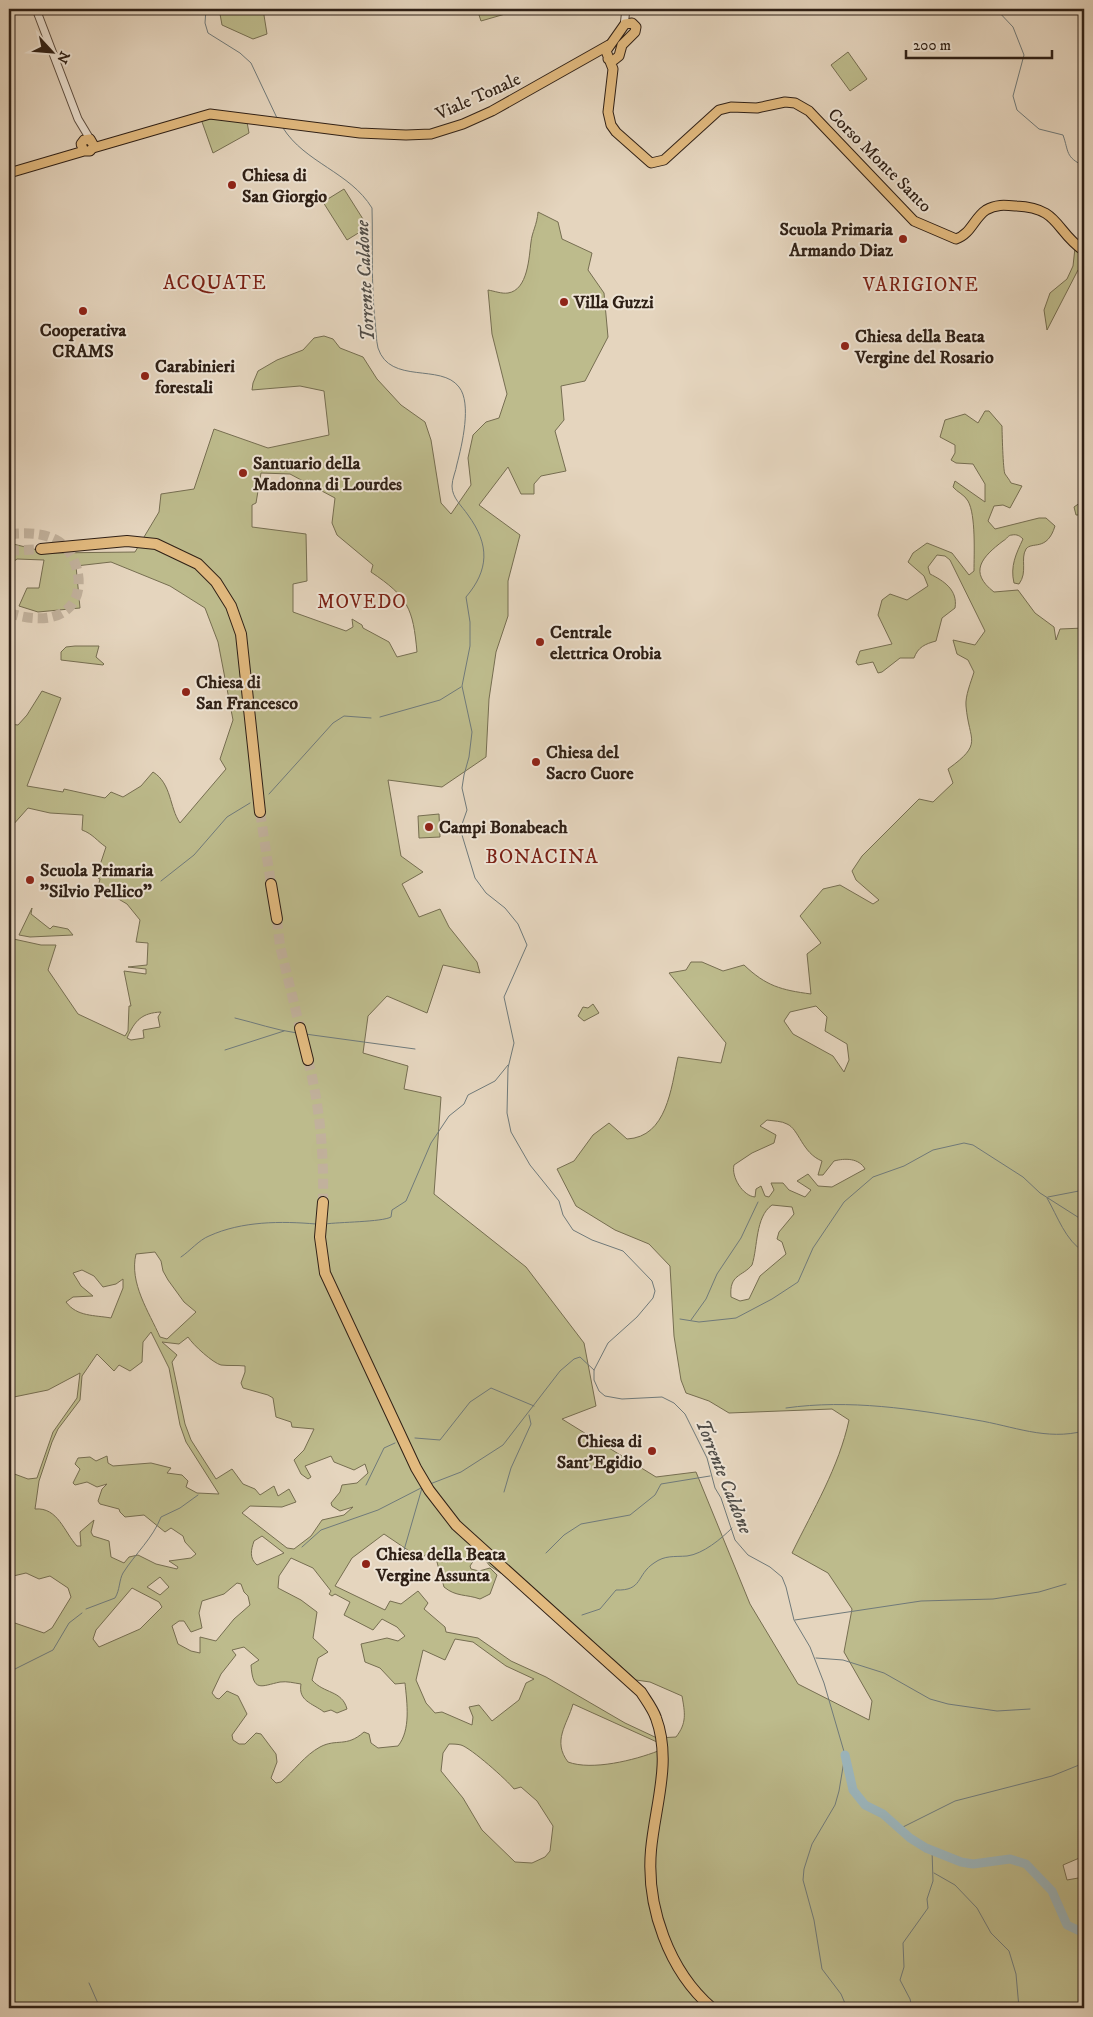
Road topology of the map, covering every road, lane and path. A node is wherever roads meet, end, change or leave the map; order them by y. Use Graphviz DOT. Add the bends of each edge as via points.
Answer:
graph roads {
  1 [pos="36,9"];
  2 [pos="627,9"];
  3 [pos="628,24"];
  4 [pos="609,45"];
  5 [pos="611,58"];
  6 [pos="584,60"];
  7 [pos="78,119"];
  8 [pos="92,143"];
  9 [pos="82,148"];
  10 [pos="9,173"];
  11 [pos="1084,251"];
  12 [pos="41,549"];
  13 [pos="260,812"];
  14 [pos="272,884"];
  15 [pos="276,919"];
  16 [pos="300,1028"];
  17 [pos="308,1060"];
  18 [pos="322,1207"];
  19 [pos="712,2008"];
  1 -- 7 [label="street"];
  2 -- 3 [label="street"];
  3 -- 4 [label="main road"];
  3 -- 5 [label="main road" via="636,27 635,32"];
  4 -- 5 [label="main road" via="606,51"];
  4 -- 6 [label="main road, Viale Tonale"];
  5 -- 6 [label="main road, Viale Tonale"];
  5 -- 11 [label="main road, Corso Monte Santo" via="613,118 624,139 647,161 660,162 719,110 797,104 809,111 914,221 946,237 958,239 985,211 1001,205 1030,206 1048,214"];
  6 -- 8 [label="main road, Viale Tonale" via="492,111 430,134 377,134 210,114 117,140"];
  7 -- 8 [label="street"];
  7 -- 9 [label="street"];
  8 -- 9 [label="main road, Viale Tonale" via="90,152"];
  9 -- 10 [label="main road, Viale Tonale"];
  12 -- 13 [label="highway" via="127,541 156,544 198,564 216,582 232,606 241,634"];
  14 -- 15 [label="highway"];
  16 -- 17 [label="highway"];
  18 -- 19 [label="highway" via="320,1237 325,1273 429,1490 449,1516 641,1692 656,1717 664,1764 651,1851 655,1906 668,1948 682,1974 694,1993"];
}
